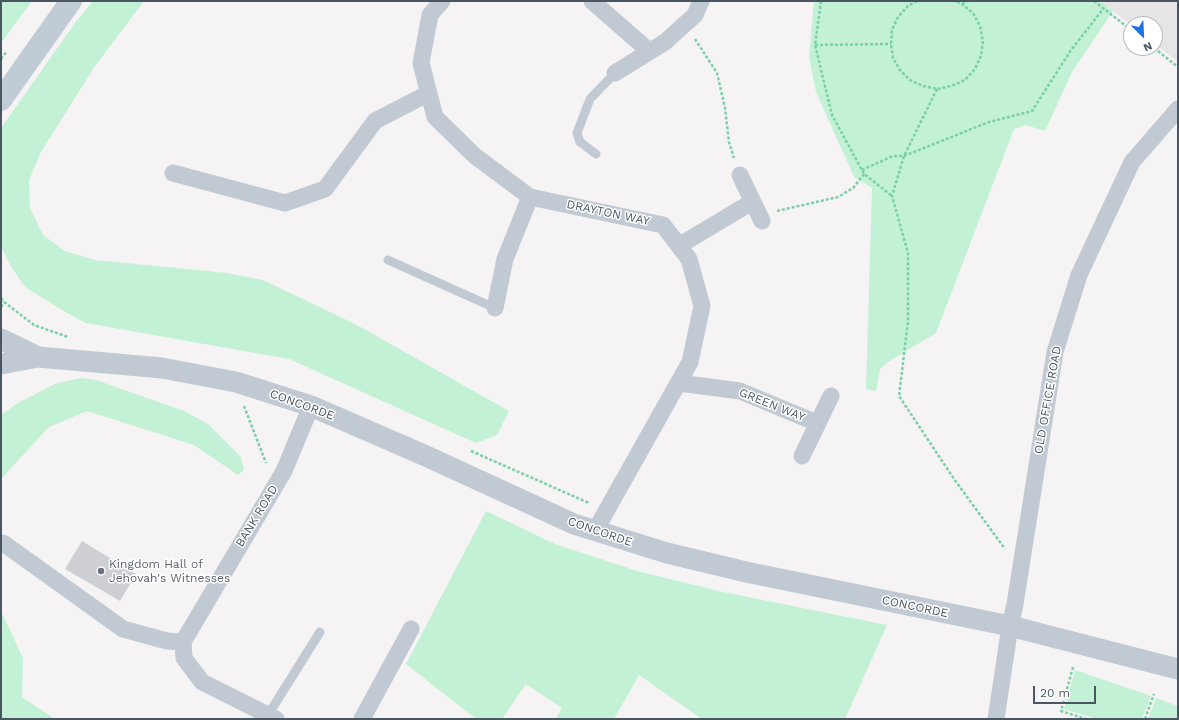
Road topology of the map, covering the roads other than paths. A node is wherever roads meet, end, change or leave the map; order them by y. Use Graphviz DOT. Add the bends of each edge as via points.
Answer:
graph roads {
  1 [pos="71,1"];
  2 [pos="442,1"];
  3 [pos="592,1"];
  4 [pos="701,1"];
  5 [pos="649,51"];
  6 [pos="615,73"];
  7 [pos="429,93"];
  8 [pos="1,100"];
  9 [pos="1178,109"];
  10 [pos="596,154"];
  11 [pos="173,173"];
  12 [pos="740,175"];
  13 [pos="530,197"];
  14 [pos="680,245"];
  15 [pos="388,260"];
  16 [pos="494,308"];
  17 [pos="1,339"];
  18 [pos="38,358"];
  19 [pos="1,364"];
  20 [pos="679,383"];
  21 [pos="830,396"];
  22 [pos="311,406"];
  23 [pos="817,423"];
  24 [pos="802,456"];
  25 [pos="595,531"];
  26 [pos="3,543"];
  27 [pos="1010,626"];
  28 [pos="411,629"];
  29 [pos="320,632"];
  30 [pos="183,642"];
  31 [pos="1178,669"];
  32 [pos="272,717"];
  33 [pos="362,719"];
  34 [pos="996,719"];
  1 -- 8 [label="main road"];
  2 -- 7 [label="street, DRAYTON WAY" via="430,15 420,63"];
  3 -- 5 [label="street"];
  4 -- 5 [label="street" via="695,15 665,42"];
  5 -- 6 [label="street"];
  6 -- 10 [label="lane" via="590,99 577,133 580,142"];
  7 -- 11 [label="street" via="375,121 325,189 285,202"];
  7 -- 13 [label="street, DRAYTON WAY" via="435,117 475,156"];
  9 -- 27 [label="street, OLD OFFICE ROAD" via="1132,162 1079,275 1055,352"];
  12 -- 14 [label="street" via="757,213"];
  13 -- 14 [label="street, DRAYTON WAY" via="663,225"];
  13 -- 16 [label="street" via="505,258"];
  14 -- 20 [label="street, DRAYTON WAY" via="689,259 702,306 690,362"];
  15 -- 16 [label="lane"];
  17 -- 18 [label="street, CONCORDE"];
  18 -- 19 [label="street, CONCORDE"];
  18 -- 22 [label="street, CONCORDE" via="169,369 236,382"];
  20 -- 23 [label="street, GREEN WAY" via="740,391"];
  20 -- 25 [label="street, DRAYTON WAY"];
  21 -- 23 [label="street"];
  22 -- 25 [label="street, CONCORDE" via="574,524"];
  22 -- 30 [label="street, BANK ROAD" via="284,471"];
  23 -- 24 [label="street"];
  25 -- 27 [label="street, CONCORDE" via="667,553 746,572"];
  26 -- 30 [label="street" via="123,629 167,641"];
  27 -- 31 [label="street, CONCORDE"];
  27 -- 34 [label="street, OLD OFFICE ROAD"];
  28 -- 33 [label="street"];
  29 -- 32 [label="lane"];
  30 -- 32 [label="street" via="184,658 202,682"];
}
